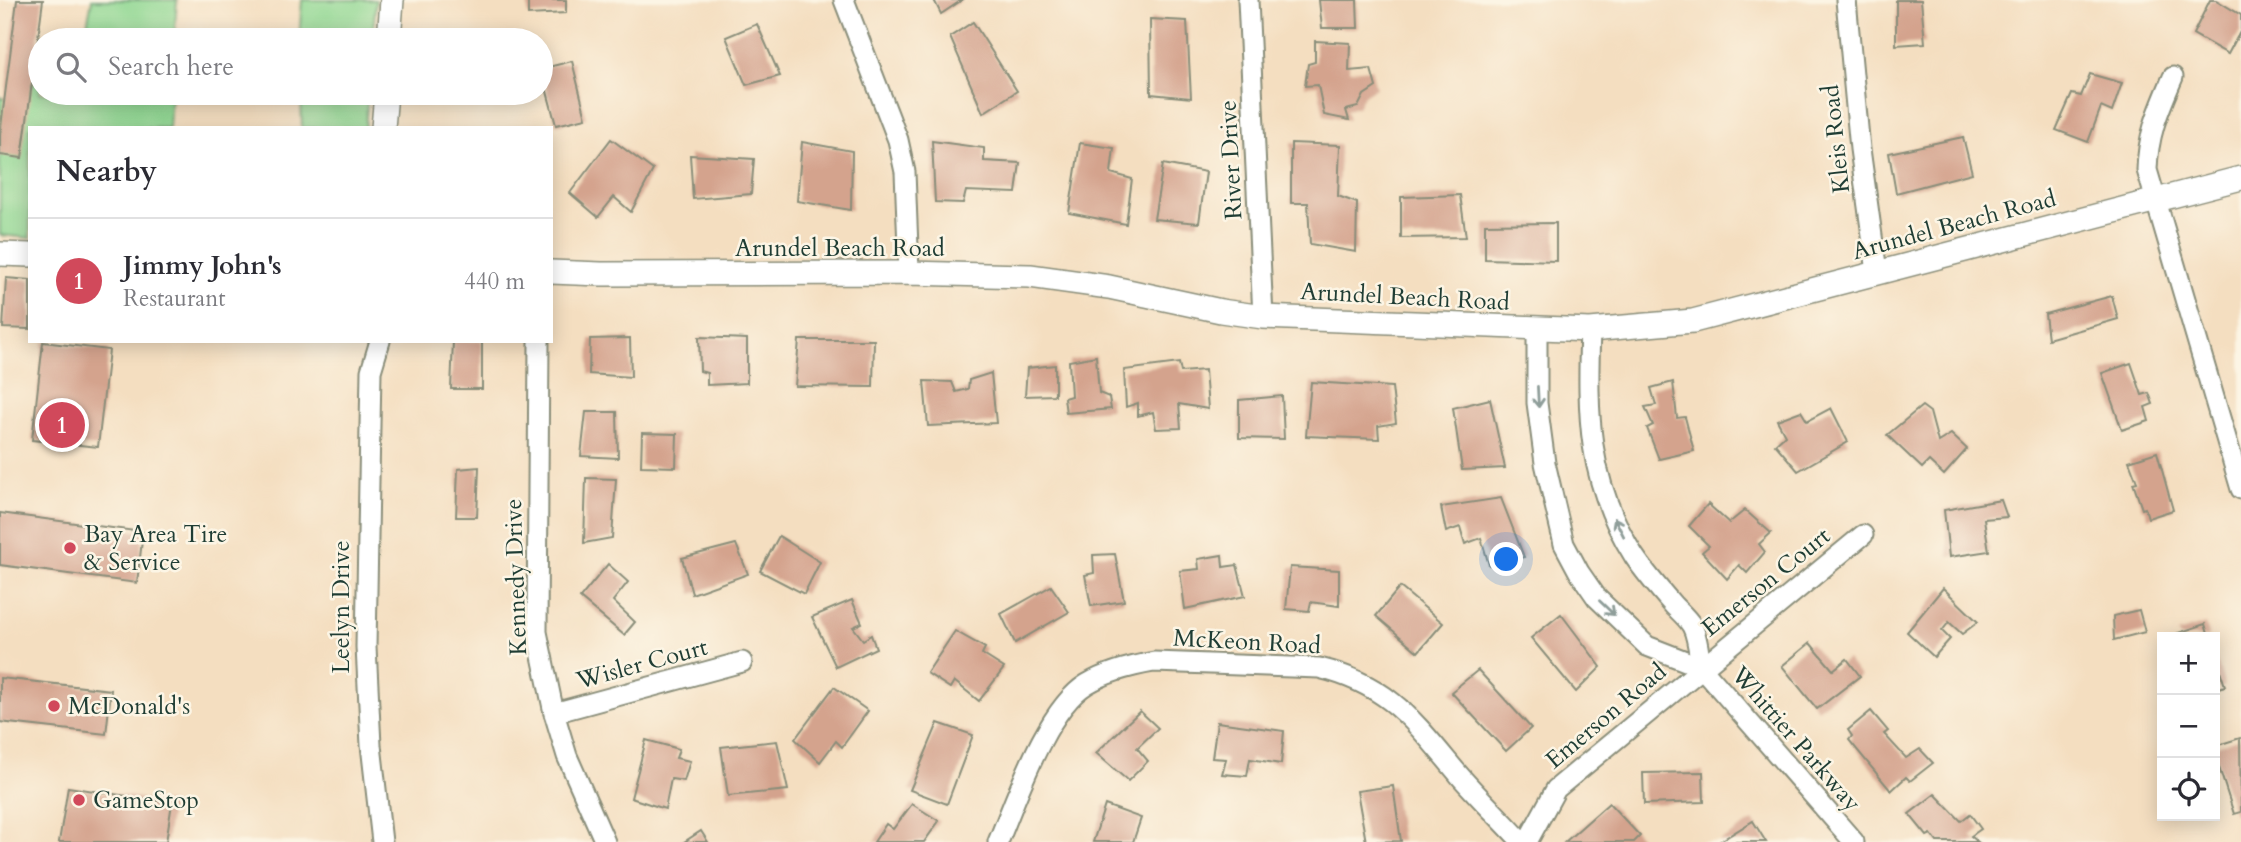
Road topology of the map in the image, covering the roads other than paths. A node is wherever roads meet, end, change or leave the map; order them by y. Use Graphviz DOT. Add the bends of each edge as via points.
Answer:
graph roads {
  1 [pos="392,0"];
  2 [pos="844,0"];
  3 [pos="1248,0"];
  4 [pos="1846,0"];
  5 [pos="390,28"];
  6 [pos="2173,77"];
  7 [pos="385,105"];
  8 [pos="383,126"];
  9 [pos="2241,178"];
  10 [pos="2155,200"];
  11 [pos="0,254"];
  12 [pos="28,255"];
  13 [pos="553,272"];
  14 [pos="1877,272"];
  15 [pos="909,273"];
  16 [pos="1263,317"];
  17 [pos="1537,329"];
  18 [pos="1590,330"];
  19 [pos="364,343"];
  20 [pos="379,343"];
  21 [pos="539,343"];
  22 [pos="371,371"];
  23 [pos="2241,489"];
  24 [pos="1863,535"];
  25 [pos="742,662"];
  26 [pos="1701,667"];
  27 [pos="554,713"];
  28 [pos="382,842"];
  29 [pos="605,842"];
  30 [pos="998,842"];
  31 [pos="1524,842"];
  32 [pos="1854,842"];
  1 -- 5 [label="street"];
  2 -- 15 [label="street" via="898,141 905,172"];
  3 -- 16 [label="street, River Drive"];
  4 -- 14 [label="street, Kleis Road"];
  6 -- 10 [label="street" via="2148,145 2147,170"];
  7 -- 8 [label="street"];
  9 -- 10 [label="street, Arundel Beach Road"];
  10 -- 14 [label="street, Arundel Beach Road"];
  10 -- 23 [label="street"];
  11 -- 12 [label="street"];
  13 -- 15 [label="street, Arundel Beach Road"];
  14 -- 18 [label="street, Arundel Beach Road" via="1693,321"];
  15 -- 16 [label="street, Arundel Beach Road" via="1073,281"];
  16 -- 17 [label="street, Arundel Beach Road"];
  17 -- 18 [label="street, Arundel Beach Road"];
  17 -- 26 [label="street, Whittier Parkway, one-way" via="1537,402 1545,463 1564,544 1597,598 1647,646"];
  26 -- 18 [label="street, Whittier Parkway, one-way" via="1693,627 1634,556 1602,486 1588,418"];
  19 -- 22 [label="street, Leelyn Drive"];
  20 -- 22 [label="street, Leelyn Drive"];
  21 -- 27 [label="street, Kennedy Drive" via="537,632"];
  22 -- 28 [label="street, Leelyn Drive" via="366,648"];
  24 -- 26 [label="street, Emerson Court"];
  25 -- 27 [label="street, Wisler Court"];
  26 -- 31 [label="street, Emerson Road" via="1556,789"];
  26 -- 32 [label="street, Whittier Parkway"];
  27 -- 29 [label="street, Kennedy Drive" via="574,774"];
  30 -- 31 [label="street, McKeon Road" via="1048,728 1066,702 1087,684 1130,666 1154,662 1319,668 1373,687 1414,721"];
}
